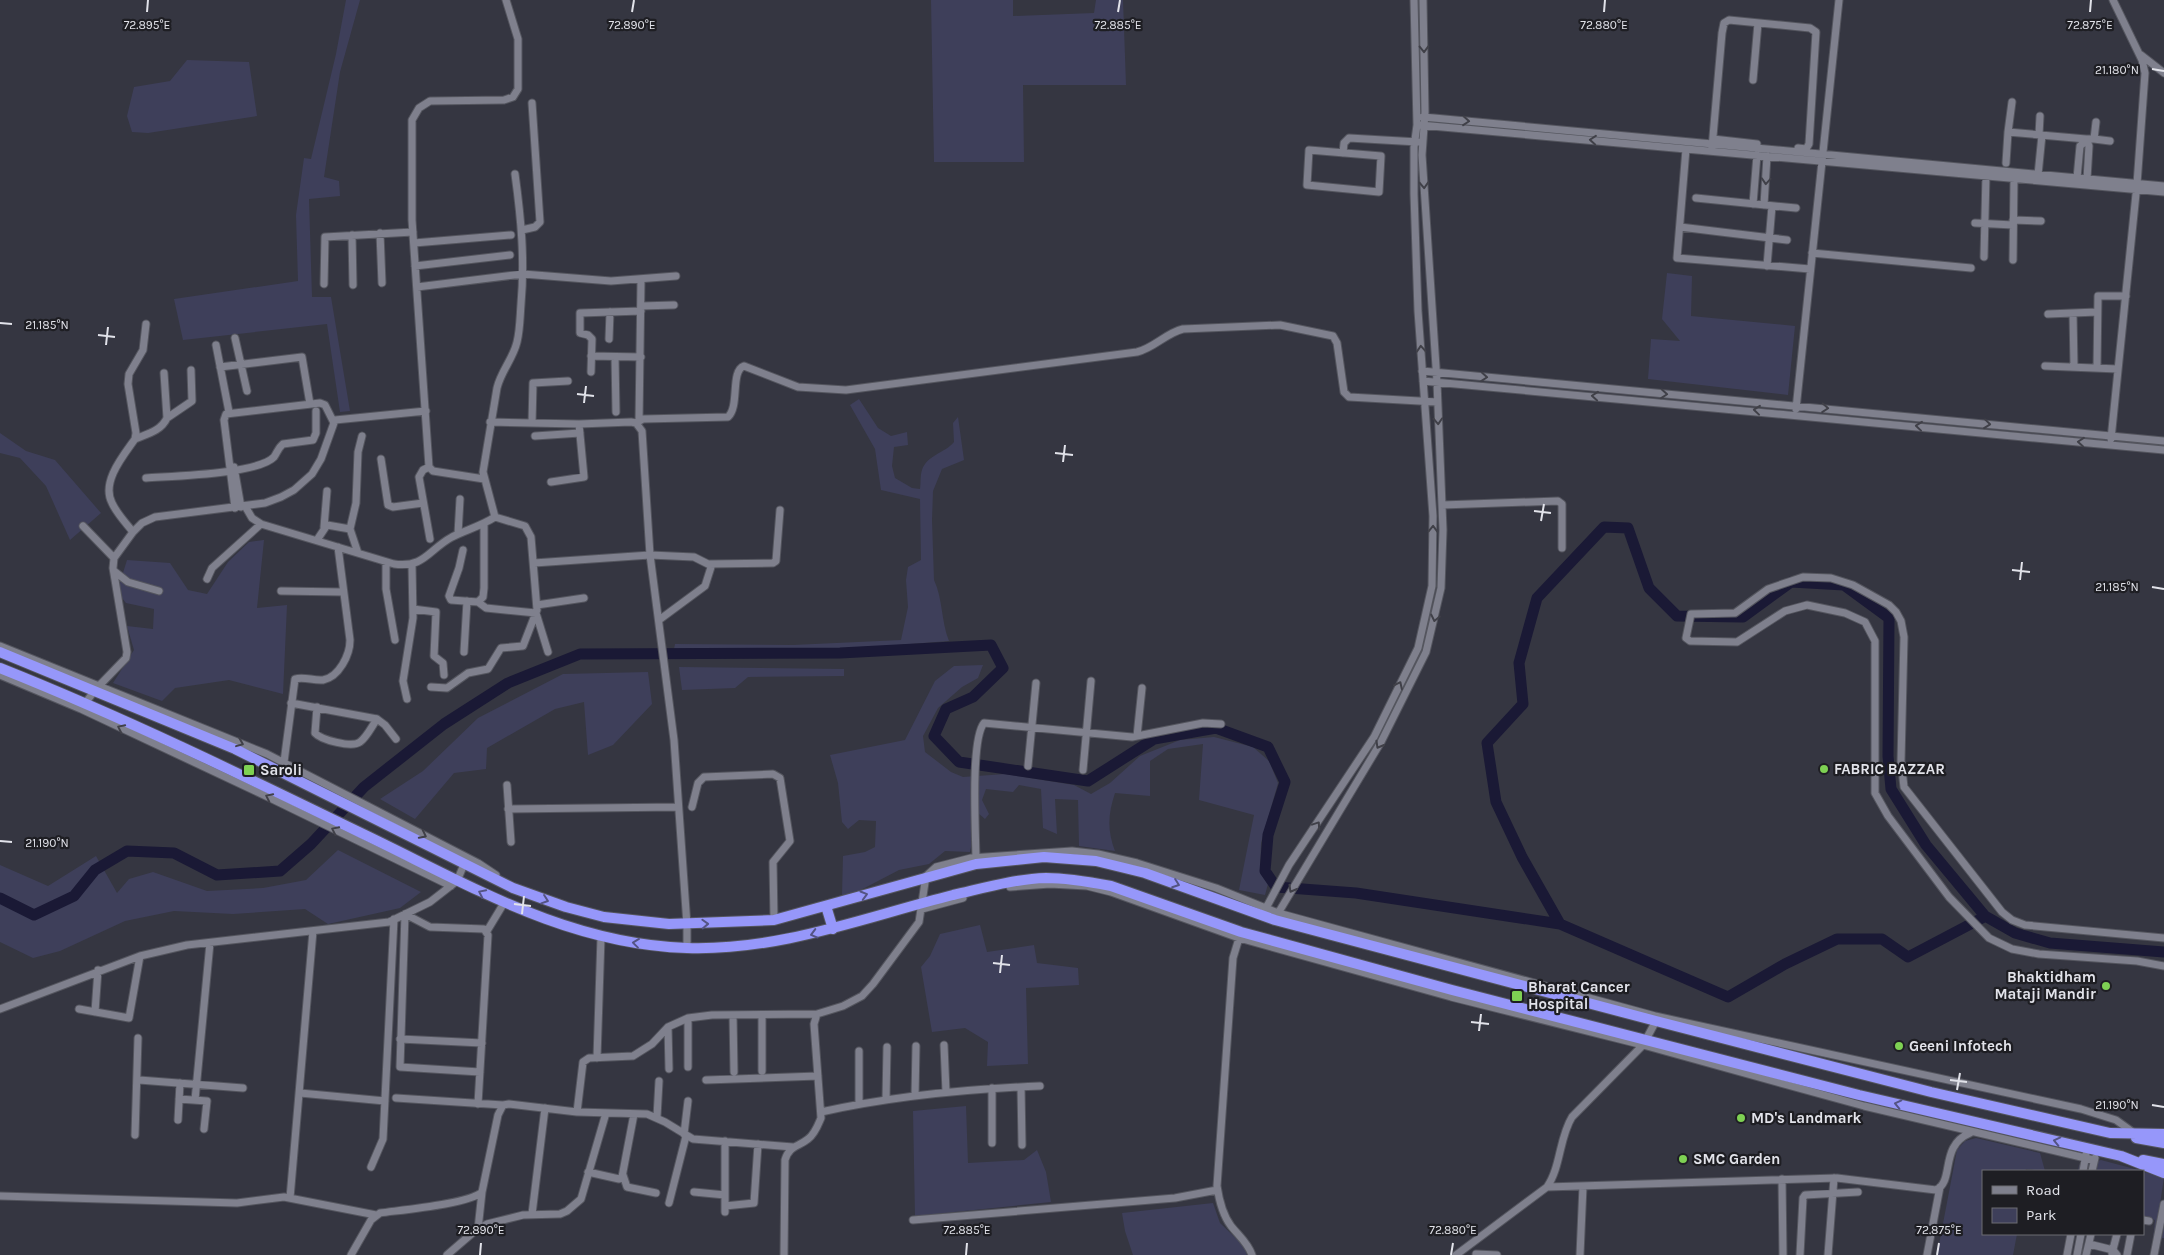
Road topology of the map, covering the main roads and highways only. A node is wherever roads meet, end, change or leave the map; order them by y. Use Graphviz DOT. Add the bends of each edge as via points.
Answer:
graph roads {
  1 [pos="0,652"];
  2 [pos="0,668"];
  3 [pos="826,906"];
  4 [pos="833,929"];
  5 [pos="1752,1067"];
  6 [pos="1763,1078"];
  7 [pos="1859,1095"];
  8 [pos="1864,1106"];
  9 [pos="2002,1128"];
  10 [pos="2110,1133"];
  11 [pos="2005,1140"];
  12 [pos="2163,1140"];
  13 [pos="2163,1167"];
  1 -- 3 [label="highway, one-way" via="97,688 235,748 466,860 513,888 566,907 604,917 687,925 774,920"];
  4 -- 2 [label="highway, one-way" via="772,943 687,948 601,937 564,927 454,883"];
  3 -- 4 [label="highway"];
  3 -- 10 [label="highway, one-way" via="976,861 1044,857 1096,861 1145,873 1265,912 1657,1019 1746,1040 1931,1092"];
  4 -- 5 [label="highway" via="1002,883 1046,878 1092,882 1111,886 1240,935 1645,1043"];
  5 -- 6 [label="highway"];
  5 -- 7 [label="highway"];
  7 -- 8 [label="highway"];
  9 -- 7 [label="highway, one-way"];
  9 -- 11 [label="highway"];
  13 -- 9 [label="highway, one-way" via="2121,1156 2091,1154"];
  10 -- 12 [label="highway"];
  10 -- 12 [label="highway" via="2135,1133"];
}
